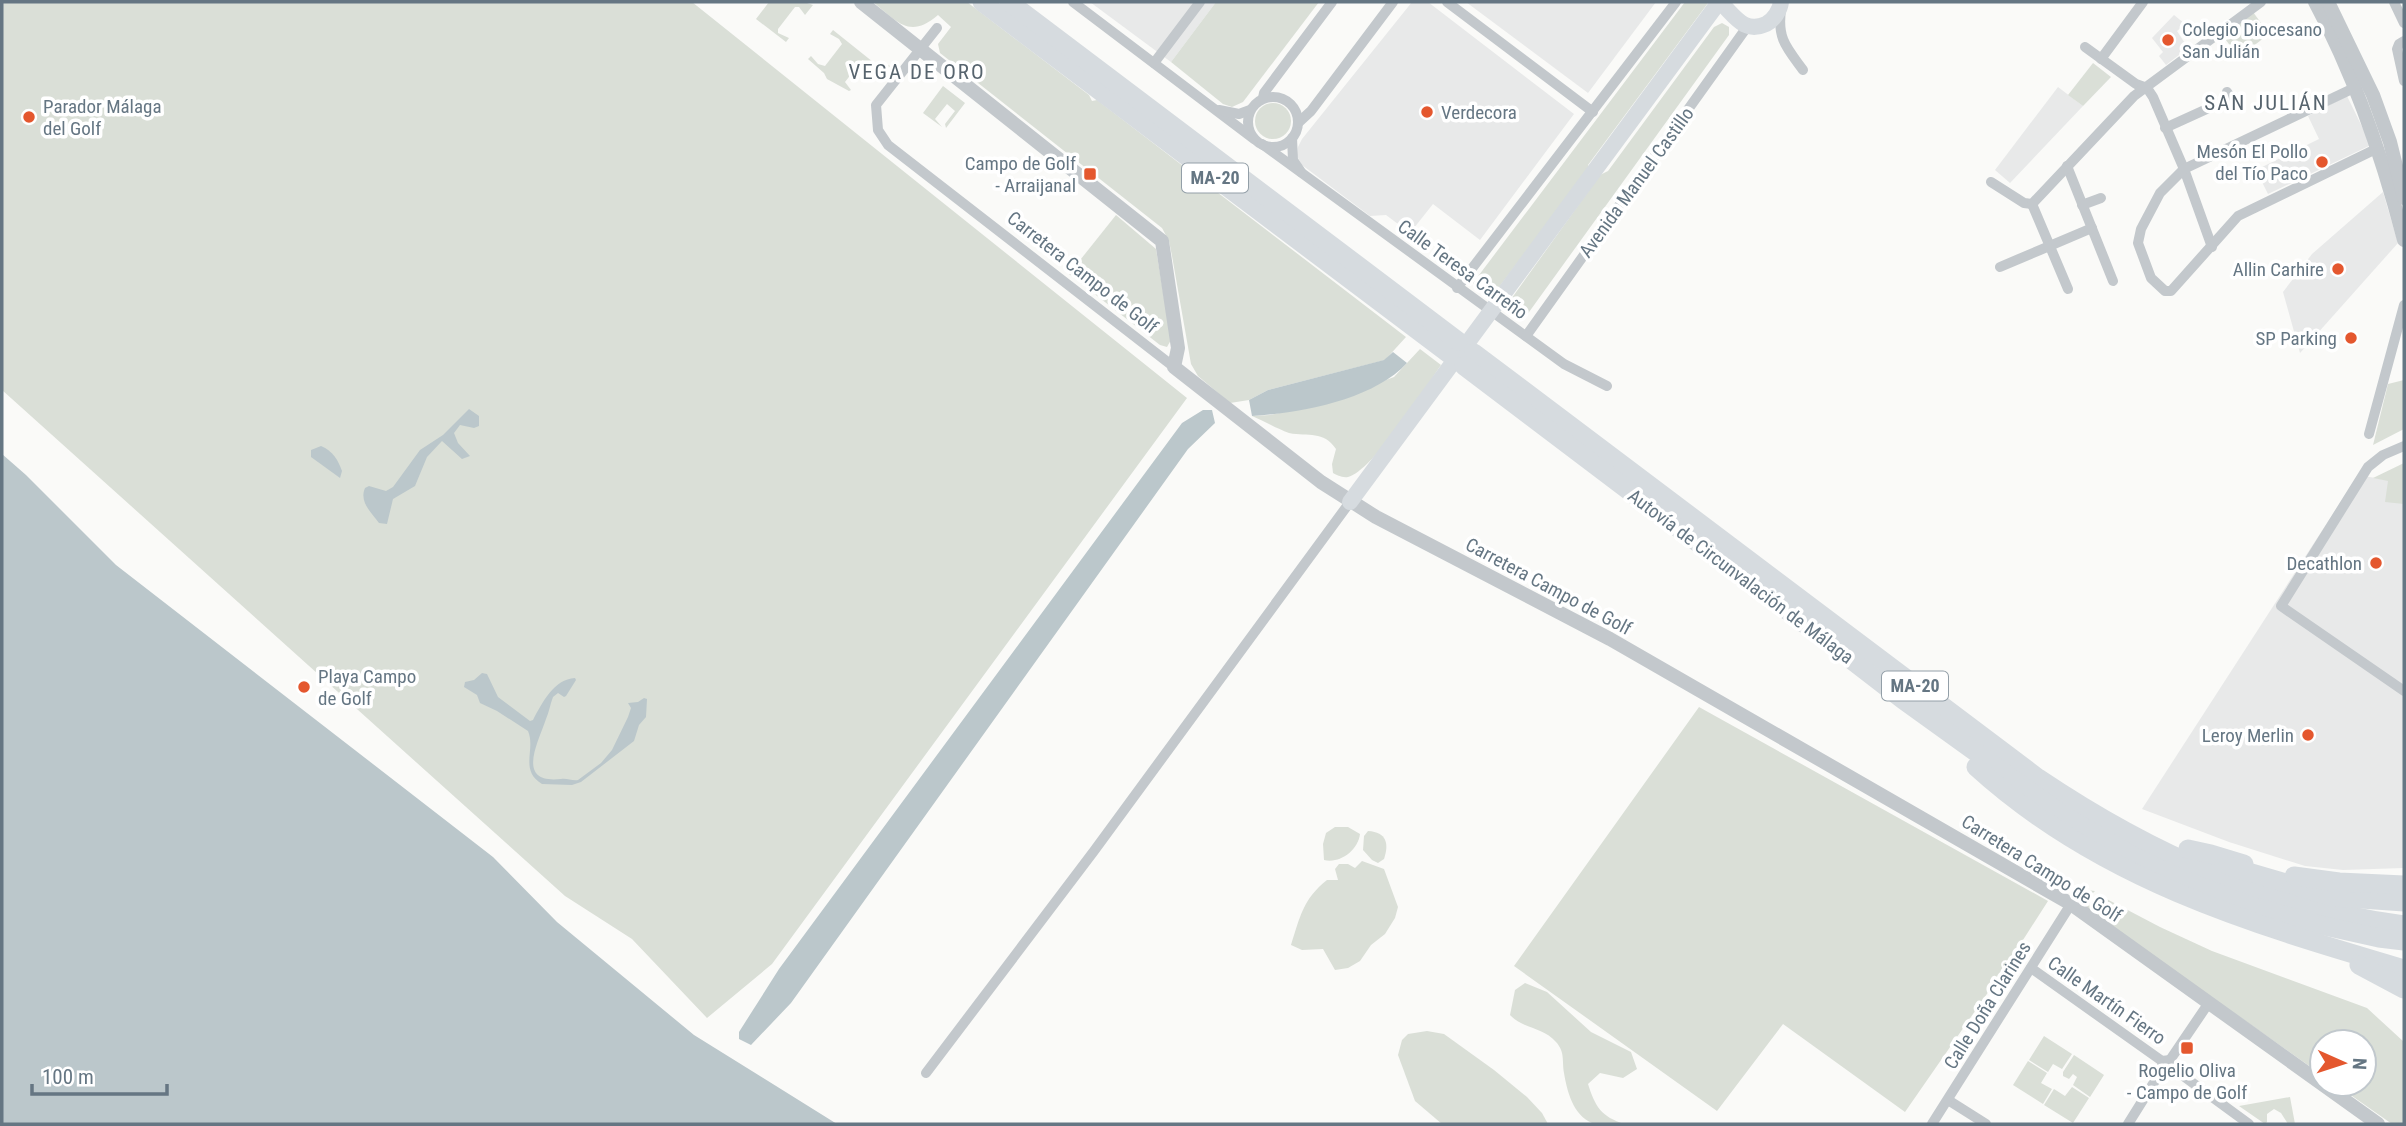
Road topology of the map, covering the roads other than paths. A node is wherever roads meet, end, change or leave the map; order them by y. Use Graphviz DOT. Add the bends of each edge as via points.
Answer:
graph roads {
  1 [pos="861,2"];
  2 [pos="982,2"];
  3 [pos="1009,2"];
  4 [pos="1073,2"];
  5 [pos="1200,2"];
  6 [pos="1332,2"];
  7 [pos="1393,2"];
  8 [pos="1447,2"];
  9 [pos="1676,2"];
  10 [pos="1720,2"];
  11 [pos="2143,2"];
  12 [pos="2261,2"];
  13 [pos="2315,2"];
  14 [pos="2328,2"];
  15 [pos="2394,2"];
  16 [pos="1781,4"];
  17 [pos="2404,23"];
  18 [pos="937,28"];
  19 [pos="1751,28"];
  20 [pos="1782,41"];
  21 [pos="2404,41"];
  22 [pos="2085,47"];
  23 [pos="919,48"];
  24 [pos="2101,59"];
  25 [pos="1154,63"];
  26 [pos="1803,70"];
  27 [pos="2404,81"];
  28 [pos="2147,88"];
  29 [pos="2354,88"];
  30 [pos="2227,92"];
  31 [pos="1263,98"];
  32 [pos="1213,108"];
  33 [pos="1250,110"];
  34 [pos="1593,112"];
  35 [pos="1298,123"];
  36 [pos="2165,128"];
  37 [pos="1292,138"];
  38 [pos="1258,141"];
  39 [pos="2378,148"];
  40 [pos="2067,166"];
  41 [pos="2184,169"];
  42 [pos="1303,174"];
  43 [pos="1991,182"];
  44 [pos="2404,196"];
  45 [pos="2101,198"];
  46 [pos="2032,204"];
  47 [pos="2082,205"];
  48 [pos="2092,228"];
  49 [pos="2404,240"];
  50 [pos="2050,246"];
  51 [pos="2212,247"];
  52 [pos="2000,267"];
  53 [pos="2113,281"];
  54 [pos="1457,288"];
  55 [pos="2068,289"];
  56 [pos="2404,305"];
  57 [pos="1526,336"];
  58 [pos="1461,354"];
  59 [pos="1174,368"];
  60 [pos="1607,386"];
  61 [pos="2369,434"];
  62 [pos="2404,446"];
  63 [pos="1350,502"];
  64 [pos="2404,691"];
  65 [pos="1902,699"];
  66 [pos="1944,708"];
  67 [pos="2188,849"];
  68 [pos="2404,885"];
  69 [pos="2404,902"];
  70 [pos="2071,904"];
  71 [pos="2404,925"];
  72 [pos="2288,934"];
  73 [pos="2404,941"];
  74 [pos="2031,968"];
  75 [pos="2404,969"];
  76 [pos="2404,989"];
  77 [pos="2208,1004"];
  78 [pos="2167,1064"];
  79 [pos="926,1073"];
  80 [pos="1948,1100"];
  81 [pos="1932,1124"];
  82 [pos="1986,1124"];
  83 [pos="2128,1124"];
  84 [pos="2249,1124"];
  85 [pos="2378,1124"];
  1 -- 23 [label="street"];
  2 -- 58 [label="highway, Autovía de Circunvalación de Málaga / MA-20"];
  3 -- 58 [label="highway, Autovía de Circunvalación de Málaga / MA-20"];
  4 -- 25 [label="street, Calle Teresa Carreño"];
  5 -- 25 [label="street"];
  6 -- 31 [label="street"];
  7 -- 35 [label="street"];
  8 -- 34 [label="street"];
  9 -- 34 [label="street"];
  10 -- 19 [label="main road"];
  10 -- 63 [label="main road, Avenida Manuel Castillo"];
  11 -- 24 [label="street"];
  12 -- 28 [label="street"];
  13 -- 29 [label="street"];
  14 -- 44 [label="street" via="2373,95"];
  15 -- 17 [label="street"];
  16 -- 19 [label="main road" via="1770,22"];
  16 -- 20 [label="street"];
  18 -- 23 [label="street, Carretera Campo de Golf"];
  19 -- 20 [label="street"];
  19 -- 57 [label="street, Avenida Manuel Castillo"];
  20 -- 26 [label="street"];
  21 -- 27 [label="street" via="2397,48"];
  22 -- 24 [label="street"];
  23 -- 59 [label="street" via="1162,240 1178,348"];
  23 -- 59 [label="street, Carretera Campo de Golf" via="876,104 878,130 888,145"];
  24 -- 28 [label="street"];
  25 -- 32 [label="street, Calle Teresa Carreño"];
  28 -- 36 [label="street"];
  28 -- 40 [label="street"];
  29 -- 39 [label="street"];
  29 -- 41 [label="street"];
  30 -- 36 [label="street" via="2231,98"];
  31 -- 33 [label="street"];
  31 -- 35 [label="street" via="1287,101"];
  32 -- 33 [label="street" via="1228,114"];
  32 -- 38 [label="street, Calle Teresa Carreño"];
  33 -- 38 [label="street" via="1248,125"];
  34 -- 54 [label="street"];
  35 -- 37 [label="street"];
  36 -- 41 [label="street"];
  37 -- 38 [label="street" via="1278,146"];
  37 -- 42 [label="street" via="1293,160"];
  38 -- 42 [label="street, Calle Teresa Carreño"];
  39 -- 49 [label="street"];
  39 -- 51 [label="street" via="2238,216"];
  40 -- 46 [label="street"];
  40 -- 47 [label="street"];
  41 -- 51 [label="street"];
  41 -- 51 [label="street" via="2160,193 2141,229 2138,243 2151,278 2171,291"];
  42 -- 54 [label="street, Calle Teresa Carreño"];
  43 -- 46 [label="street"];
  45 -- 47 [label="street"];
  46 -- 50 [label="street"];
  47 -- 48 [label="street"];
  48 -- 50 [label="street"];
  48 -- 53 [label="street"];
  50 -- 52 [label="street"];
  50 -- 55 [label="street"];
  54 -- 57 [label="street, Calle Teresa Carreño"];
  56 -- 61 [label="street"];
  57 -- 60 [label="street, Calle Teresa Carreño" via="1564,364"];
  58 -- 65 [label="highway, Autovía de Circunvalación de Málaga / MA-20"];
  58 -- 66 [label="highway, Autovía de Circunvalación de Málaga / MA-20"];
  59 -- 63 [label="street, Carretera Campo de Golf"];
  62 -- 64 [label="street" via="2368,467 2281,606"];
  63 -- 70 [label="street, Carretera Campo de Golf" via="1610,639"];
  63 -- 79 [label="street"];
  65 -- 72 [label="highway" via="2007,793 2076,841 2202,904"];
  65 -- 73 [label="highway, Autovía de Circunvalación de Málaga / MA-20" via="2063,815 2133,856 2248,905"];
  66 -- 67 [label="highway" via="1962,713 2080,793"];
  66 -- 71 [label="highway, Autovía de Circunvalación de Málaga / MA-20" via="2072,801 2166,854 2304,905"];
  67 -- 68 [label="highway" via="2279,874"];
  67 -- 69 [label="highway" via="2247,873 2333,897"];
  70 -- 74 [label="street, Calle Doña Clarines"];
  70 -- 77 [label="street, Carretera Campo de Golf"];
  72 -- 75 [label="highway"];
  72 -- 76 [label="highway"];
  74 -- 78 [label="street, Calle Martín Fierro"];
  74 -- 80 [label="street, Calle Doña Clarines"];
  77 -- 78 [label="street"];
  77 -- 85 [label="street, Carretera Campo de Golf"];
  78 -- 83 [label="street"];
  78 -- 84 [label="street, Calle Martín Fierro"];
  80 -- 81 [label="street, Calle Doña Clarines"];
  80 -- 82 [label="street"];
}
